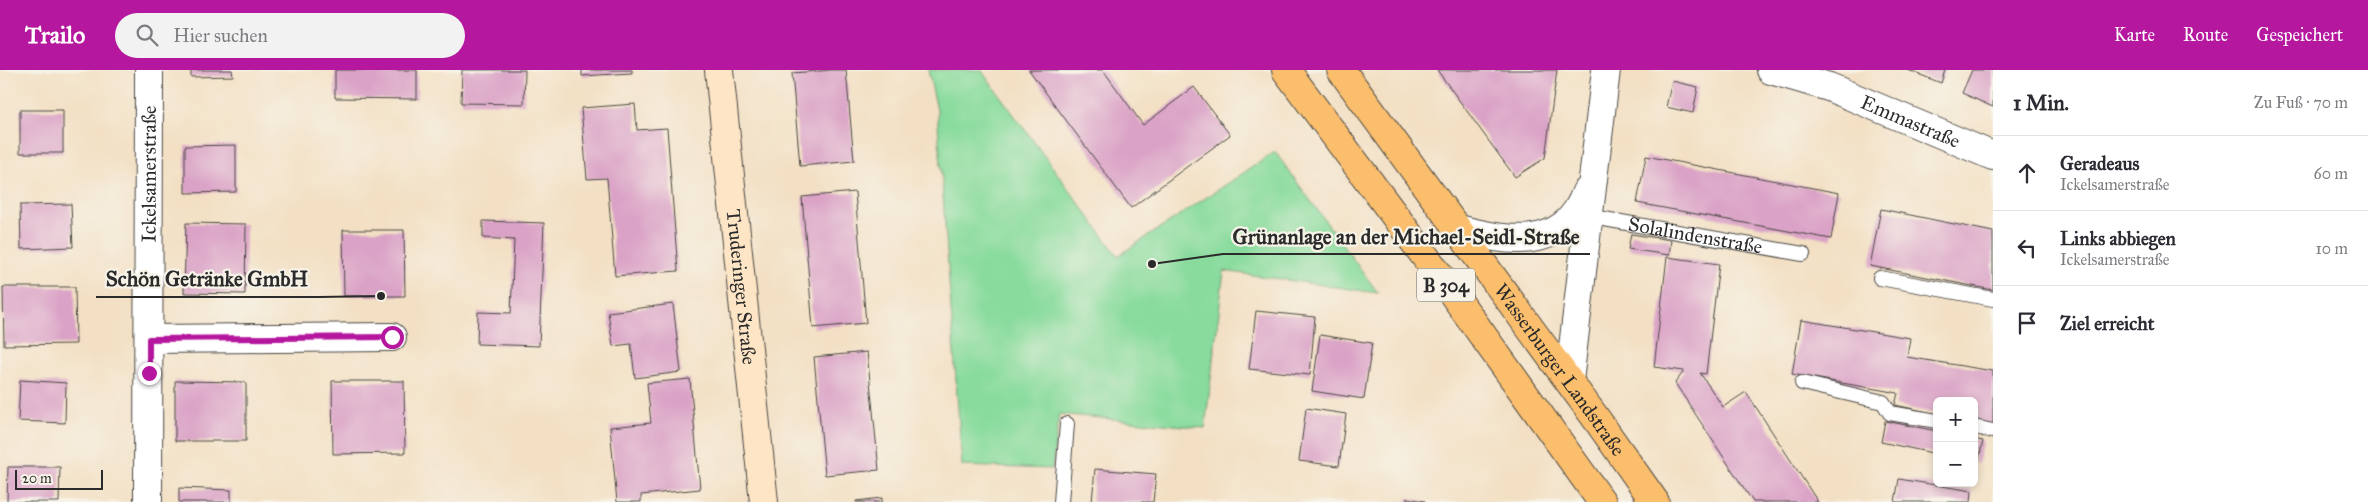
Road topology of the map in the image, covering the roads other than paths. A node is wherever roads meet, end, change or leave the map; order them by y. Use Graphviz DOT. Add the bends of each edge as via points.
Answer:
graph roads {
  1 [pos="149,70"];
  2 [pos="719,70"];
  3 [pos="1286,70"];
  4 [pos="1340,70"];
  5 [pos="1606,70"];
  6 [pos="1771,70"];
  7 [pos="1993,156"];
  8 [pos="1592,174"];
  9 [pos="1587,216"];
  10 [pos="1456,228"];
  11 [pos="1803,254"];
  12 [pos="1880,278"];
  13 [pos="1993,299"];
  14 [pos="392,337"];
  15 [pos="149,339"];
  16 [pos="1568,381"];
  17 [pos="1802,383"];
  18 [pos="1933,420"];
  19 [pos="1067,424"];
  20 [pos="1978,429"];
  21 [pos="1993,431"];
  22 [pos="148,502"];
  23 [pos="764,502"];
  24 [pos="1060,502"];
  25 [pos="1602,502"];
  26 [pos="1655,502"];
  1 -- 15 [label="street, Ickelsamerstraße"];
  2 -- 23 [label="street, Truderinger Straße"];
  3 -- 25 [label="main road, Wasserburger Landstraße / B 304" via="1448,287"];
  4 -- 10 [label="main road, Wasserburger Landstraße / B 304"];
  5 -- 8 [label="street"];
  6 -- 7 [label="street, Emmastraße" via="1829,87"];
  8 -- 9 [label="street"];
  8 -- 10 [label="street" via="1582,202 1566,225 1549,234 1519,240"];
  9 -- 11 [label="lane, Solalindenstraße"];
  9 -- 16 [label="street"];
  10 -- 16 [label="main road, Wasserburger Landstraße / B 304"];
  12 -- 13 [label="lane"];
  14 -- 15 [label="street"];
  15 -- 22 [label="street, Ickelsamerstraße"];
  16 -- 26 [label="main road, Wasserburger Landstraße / B 304"];
  17 -- 18 [label="lane" via="1883,402 1890,413"];
  19 -- 24 [label="lane"];
  20 -- 21 [label="lane"];
}
